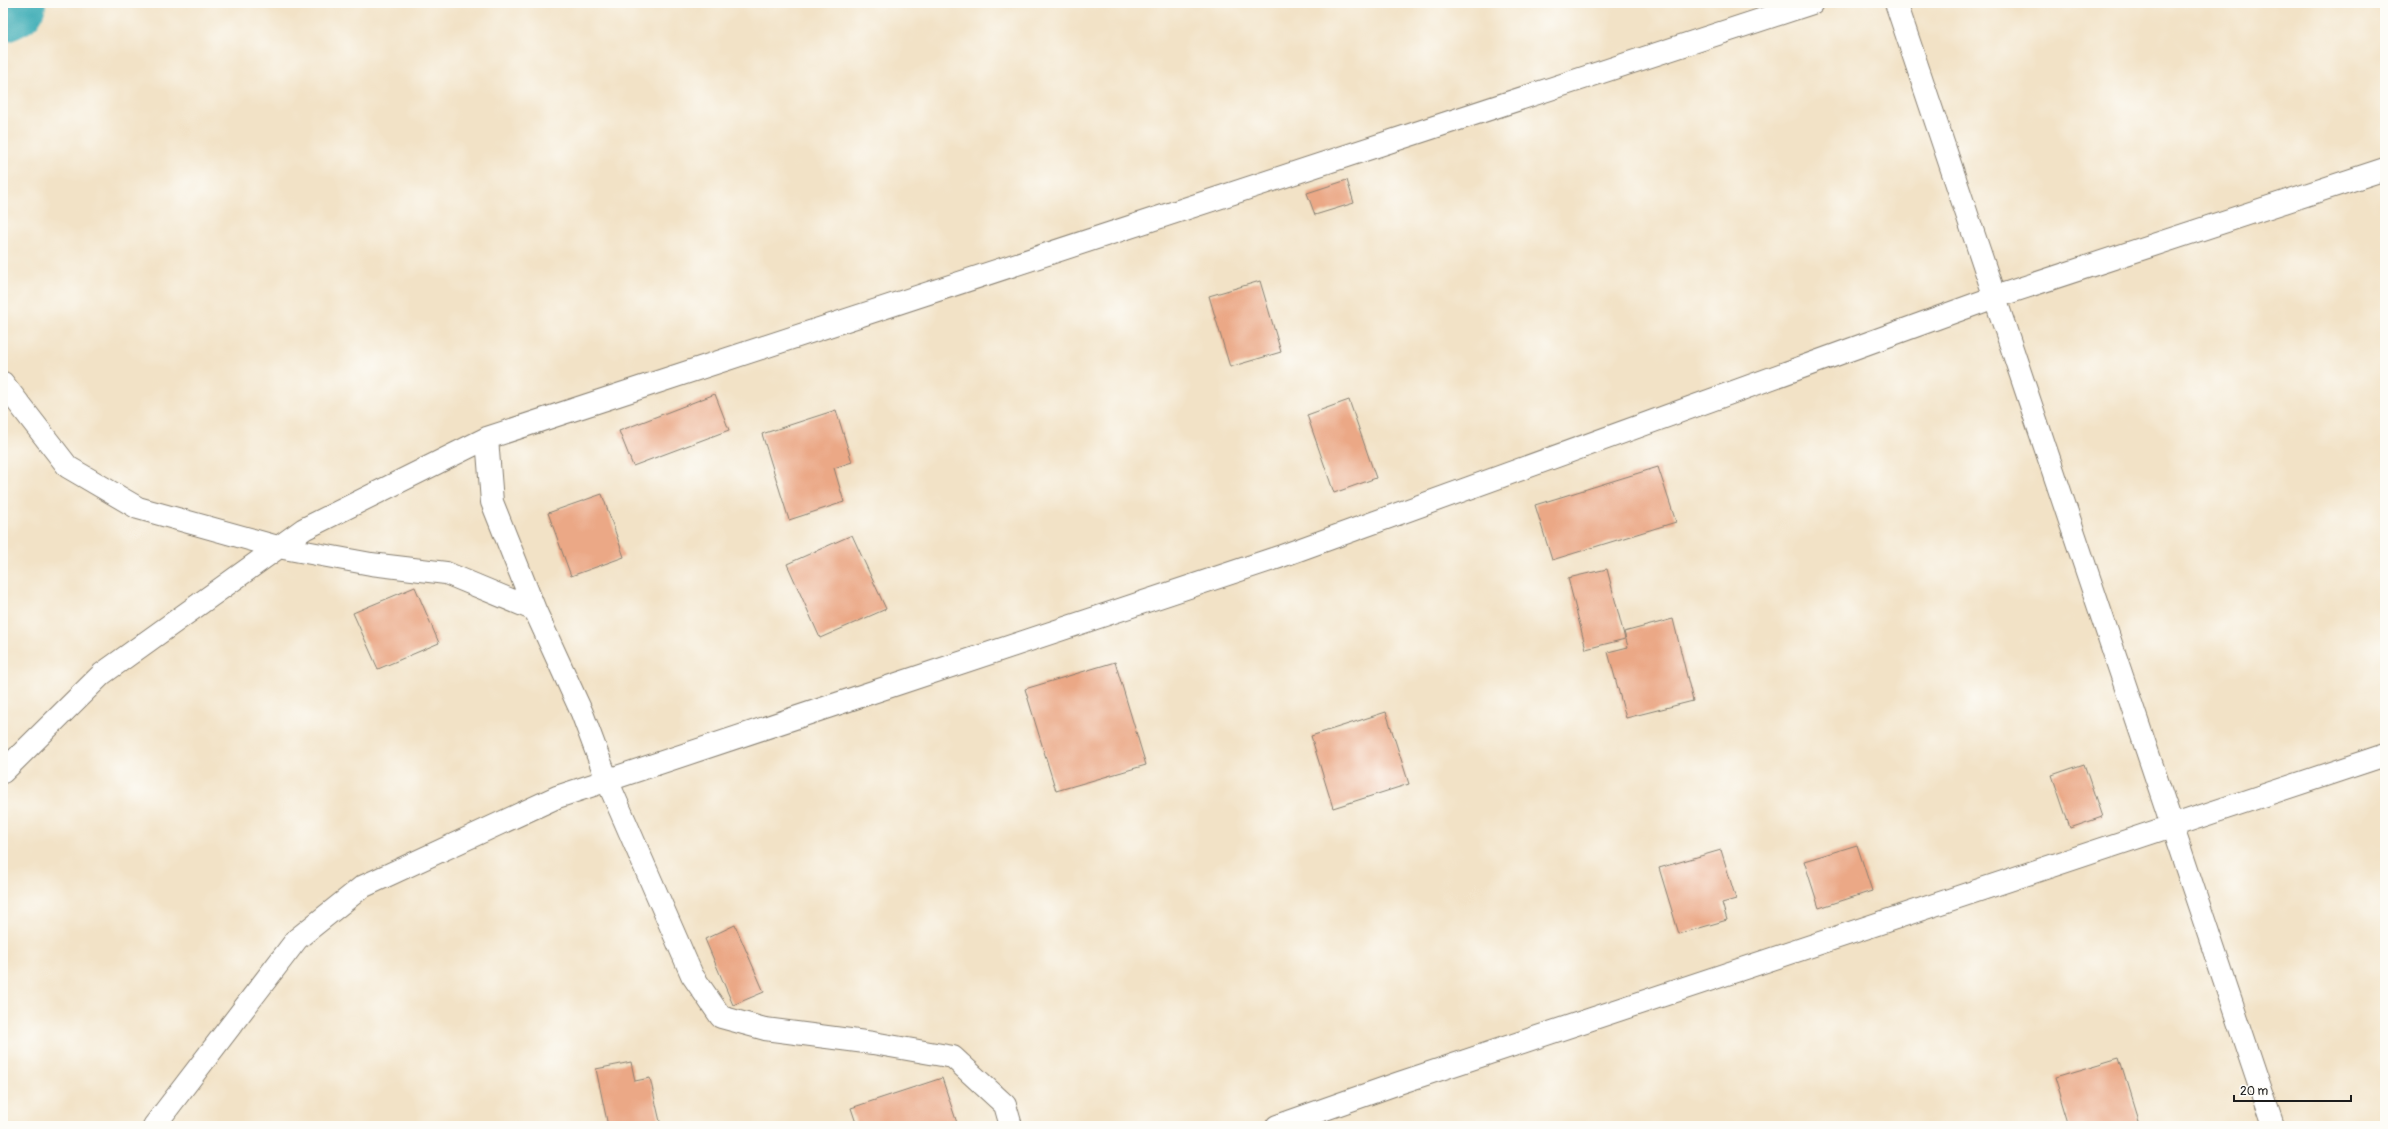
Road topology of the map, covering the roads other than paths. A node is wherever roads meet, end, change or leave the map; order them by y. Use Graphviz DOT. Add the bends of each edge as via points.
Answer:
graph roads {
  1 [pos="1812,3"];
  2 [pos="1896,3"];
  3 [pos="2385,169"];
  4 [pos="1996,297"];
  5 [pos="3,384"];
  6 [pos="487,438"];
  7 [pos="278,547"];
  8 [pos="535,610"];
  9 [pos="2385,755"];
  10 [pos="3,772"];
  11 [pos="607,780"];
  12 [pos="2174,824"];
  13 [pos="154,1126"];
  14 [pos="1012,1126"];
  15 [pos="1277,1126"];
  16 [pos="2273,1126"];
  1 -- 6 [label="street"];
  2 -- 4 [label="street"];
  3 -- 4 [label="street"];
  4 -- 11 [label="street" via="1279,557"];
  4 -- 12 [label="street"];
  5 -- 7 [label="street" via="68,467 74,471 138,508"];
  6 -- 7 [label="street" via="304,528"];
  6 -- 8 [label="street" via="492,502"];
  7 -- 8 [label="street" via="371,564 446,573"];
  7 -- 10 [label="street" via="102,674"];
  8 -- 11 [label="street" via="582,713"];
  9 -- 12 [label="street"];
  11 -- 13 [label="street" via="557,797 362,887 297,939"];
  11 -- 14 [label="street" via="692,975 721,1017 764,1029 873,1043 953,1057 1005,1105"];
  12 -- 15 [label="street"];
  12 -- 16 [label="street"];
}
